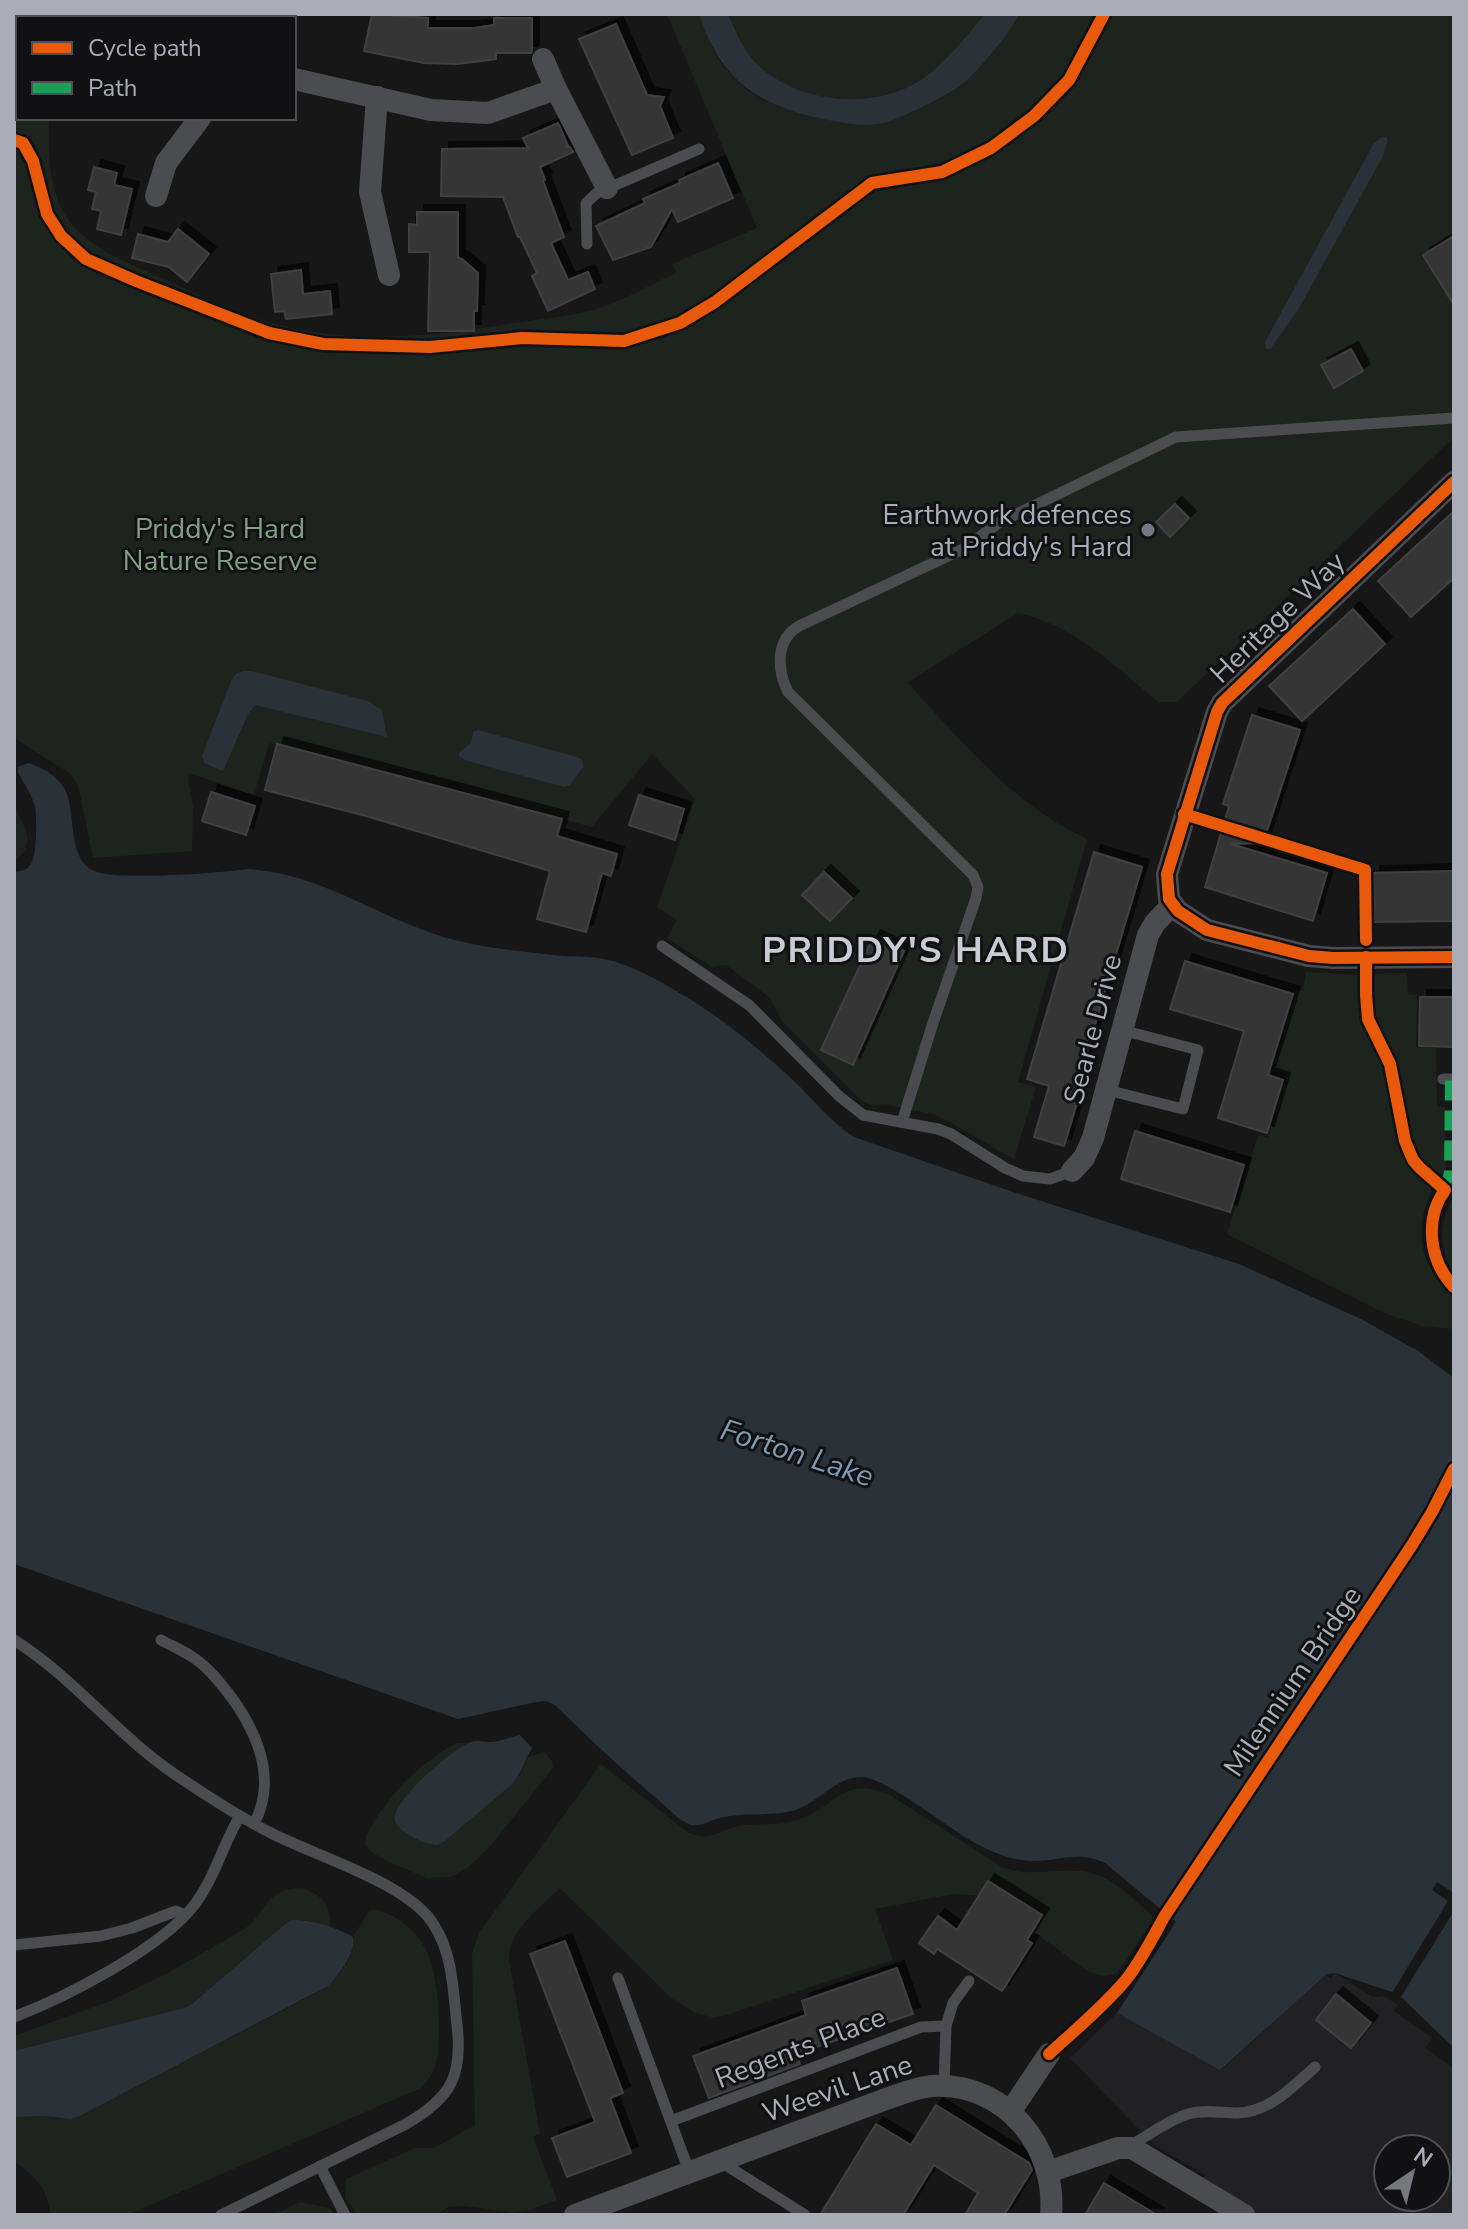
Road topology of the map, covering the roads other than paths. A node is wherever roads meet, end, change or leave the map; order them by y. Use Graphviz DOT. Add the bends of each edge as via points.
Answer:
graph roads {
  1 [pos="543,59"];
  2 [pos="296,79"];
  3 [pos="556,89"];
  4 [pos="377,97"];
  5 [pos="198,120"];
  6 [pos="699,149"];
  7 [pos="607,188"];
  8 [pos="156,196"];
  9 [pos="587,244"];
  10 [pos="389,275"];
  11 [pos="1454,418"];
  12 [pos="1454,482"];
  13 [pos="1172,905"];
  14 [pos="662,946"];
  15 [pos="1454,957"];
  16 [pos="1122,1030"];
  17 [pos="1107,1090"];
  18 [pos="902,1122"];
  19 [pos="1072,1171"];
  20 [pos="14,1640"];
  21 [pos="161,1640"];
  22 [pos="240,1816"];
  23 [pos="254,1824"];
  24 [pos="185,1915"];
  25 [pos="14,1945"];
  26 [pos="618,1978"];
  27 [pos="969,1981"];
  28 [pos="14,2017"];
  29 [pos="946,2026"];
  30 [pos="1049,2054"];
  31 [pos="1315,2067"];
  32 [pos="944,2086"];
  33 [pos="1010,2112"];
  34 [pos="671,2121"];
  35 [pos="1127,2147"];
  36 [pos="719,2161"];
  37 [pos="320,2166"];
  38 [pos="689,2171"];
  39 [pos="1048,2172"];
  40 [pos="221,2215"];
  41 [pos="345,2215"];
  42 [pos="575,2215"];
  43 [pos="805,2215"];
  44 [pos="1051,2215"];
  45 [pos="1244,2215"];
  1 -- 3 [label="street"];
  2 -- 4 [label="street"];
  3 -- 4 [label="street" via="488,113 431,110"];
  3 -- 7 [label="street"];
  4 -- 10 [label="street" via="370,192"];
  5 -- 8 [label="street" via="166,163"];
  6 -- 7 [label="lane"];
  7 -- 9 [label="lane" via="586,203"];
  11 -- 18 [label="lane" via="1183,435 1000,522 963,549 789,633 780,658 788,692 973,875 978,887"];
  12 -- 13 [label="street, Heritage Way" via="1222,703 1168,866"];
  13 -- 15 [label="street" via="1207,930 1293,954"];
  13 -- 16 [label="street, Searle Drive" via="1148,935"];
  14 -- 18 [label="lane" via="749,1005 852,1108"];
  16 -- 17 [label="street, Searle Drive"];
  16 -- 17 [label="lane" via="1198,1050 1187,1094 1183,1109"];
  17 -- 19 [label="street, Searle Drive" via="1091,1145"];
  18 -- 19 [label="lane" via="951,1134 1023,1176 1050,1179"];
  20 -- 22 [label="lane" via="60,1673 153,1758"];
  21 -- 23 [label="lane" via="206,1667 255,1735 265,1777"];
  22 -- 23 [label="lane"];
  22 -- 24 [label="lane" via="209,1881"];
  23 -- 37 [label="lane" via="413,1902 434,1924 449,1958 459,2045 451,2084 419,2116"];
  24 -- 25 [label="lane" via="176,1911 85,1939"];
  24 -- 28 [label="lane" via="114,1967"];
  26 -- 34 [label="lane"];
  27 -- 29 [label="lane" via="953,2003"];
  29 -- 32 [label="lane"];
  29 -- 34 [label="lane, Regents Place" via="921,2027"];
  30 -- 33 [label="street"];
  31 -- 35 [label="lane" via="1265,2107 1188,2114"];
  32 -- 33 [label="street, Weevil Lane" via="985,2096"];
  32 -- 36 [label="street, Weevil Lane" via="902,2093"];
  33 -- 39 [label="street, Weevil Lane" via="1035,2141"];
  34 -- 38 [label="lane"];
  35 -- 39 [label="street"];
  35 -- 45 [label="street"];
  36 -- 38 [label="street, Weevil Lane"];
  36 -- 43 [label="lane"];
  37 -- 40 [label="lane"];
  37 -- 41 [label="lane"];
  38 -- 42 [label="street, Weevil Lane"];
  39 -- 44 [label="street, Weevil Lane"];
}
